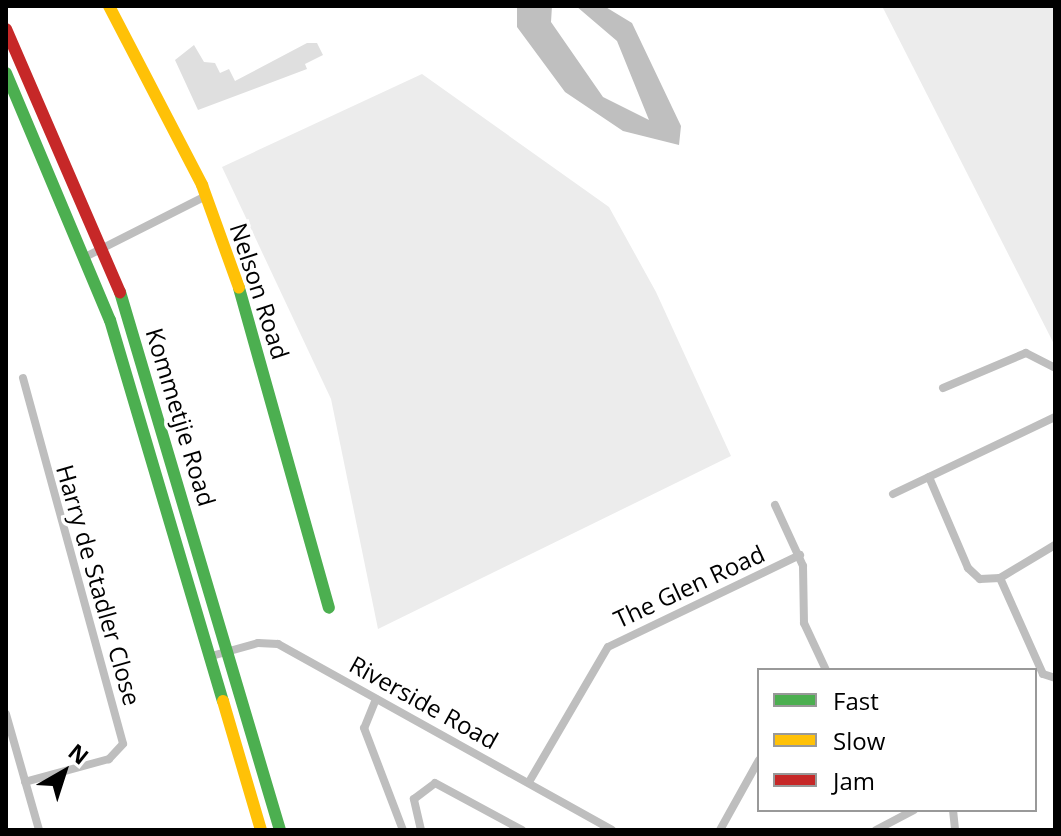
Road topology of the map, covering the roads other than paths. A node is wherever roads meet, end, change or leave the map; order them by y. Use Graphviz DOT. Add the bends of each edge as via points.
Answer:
graph roads {
  1 [pos="109,6"];
  2 [pos="6,29"];
  3 [pos="6,73"];
  4 [pos="202,198"];
  5 [pos="105,249"];
  6 [pos="87,256"];
  7 [pos="1055,368"];
  8 [pos="23,378"];
  9 [pos="943,388"];
  10 [pos="1055,417"];
  11 [pos="929,477"];
  12 [pos="893,494"];
  13 [pos="775,505"];
  14 [pos="1055,545"];
  15 [pos="800,555"];
  16 [pos="1000,578"];
  17 [pos="329,608"];
  18 [pos="228,650"];
  19 [pos="208,657"];
  20 [pos="825,668"];
  21 [pos="1055,678"];
  22 [pos="376,699"];
  23 [pos="6,714"];
  24 [pos="757,764"];
  25 [pos="25,782"];
  26 [pos="529,782"];
  27 [pos="910,812"];
  28 [pos="39,830"];
  29 [pos="261,830"];
  30 [pos="280,830"];
  31 [pos="403,830"];
  32 [pos="421,830"];
  33 [pos="522,830"];
  34 [pos="612,830"];
  35 [pos="720,830"];
  36 [pos="876,830"];
  1 -- 4 [label="main road, Nelson Road" via="202,185"];
  2 -- 5 [label="main road, Kommetjie Road"];
  3 -- 6 [label="main road, Kommetjie Road"];
  4 -- 5 [label="street"];
  4 -- 17 [label="main road, Nelson Road" via="237,281"];
  5 -- 6 [label="street"];
  5 -- 18 [label="main road, Kommetjie Road"];
  6 -- 19 [label="main road, Kommetjie Road"];
  7 -- 9 [label="street" via="1026,353"];
  8 -- 25 [label="street, Harry de Stadler Close" via="123,744 109,759"];
  10 -- 11 [label="street"];
  11 -- 12 [label="street"];
  11 -- 16 [label="street" via="968,568 980,579"];
  13 -- 15 [label="street"];
  14 -- 16 [label="street"];
  15 -- 20 [label="street" via="804,623"];
  15 -- 26 [label="street, The Glen Road" via="608,647"];
  16 -- 21 [label="street" via="1043,674"];
  18 -- 19 [label="street, Riverside Road"];
  18 -- 22 [label="street, Riverside Road" via="278,644"];
  18 -- 30 [label="main road, Kommetjie Road"];
  19 -- 29 [label="main road, Kommetjie Road"];
  22 -- 26 [label="street, Riverside Road"];
  22 -- 31 [label="street" via="364,728"];
  23 -- 25 [label="street"];
  24 -- 35 [label="street"];
  25 -- 28 [label="street"];
  26 -- 34 [label="street, Riverside Road"];
  27 -- 36 [label="street"];
  32 -- 33 [label="street" via="414,799 435,783"];
}
